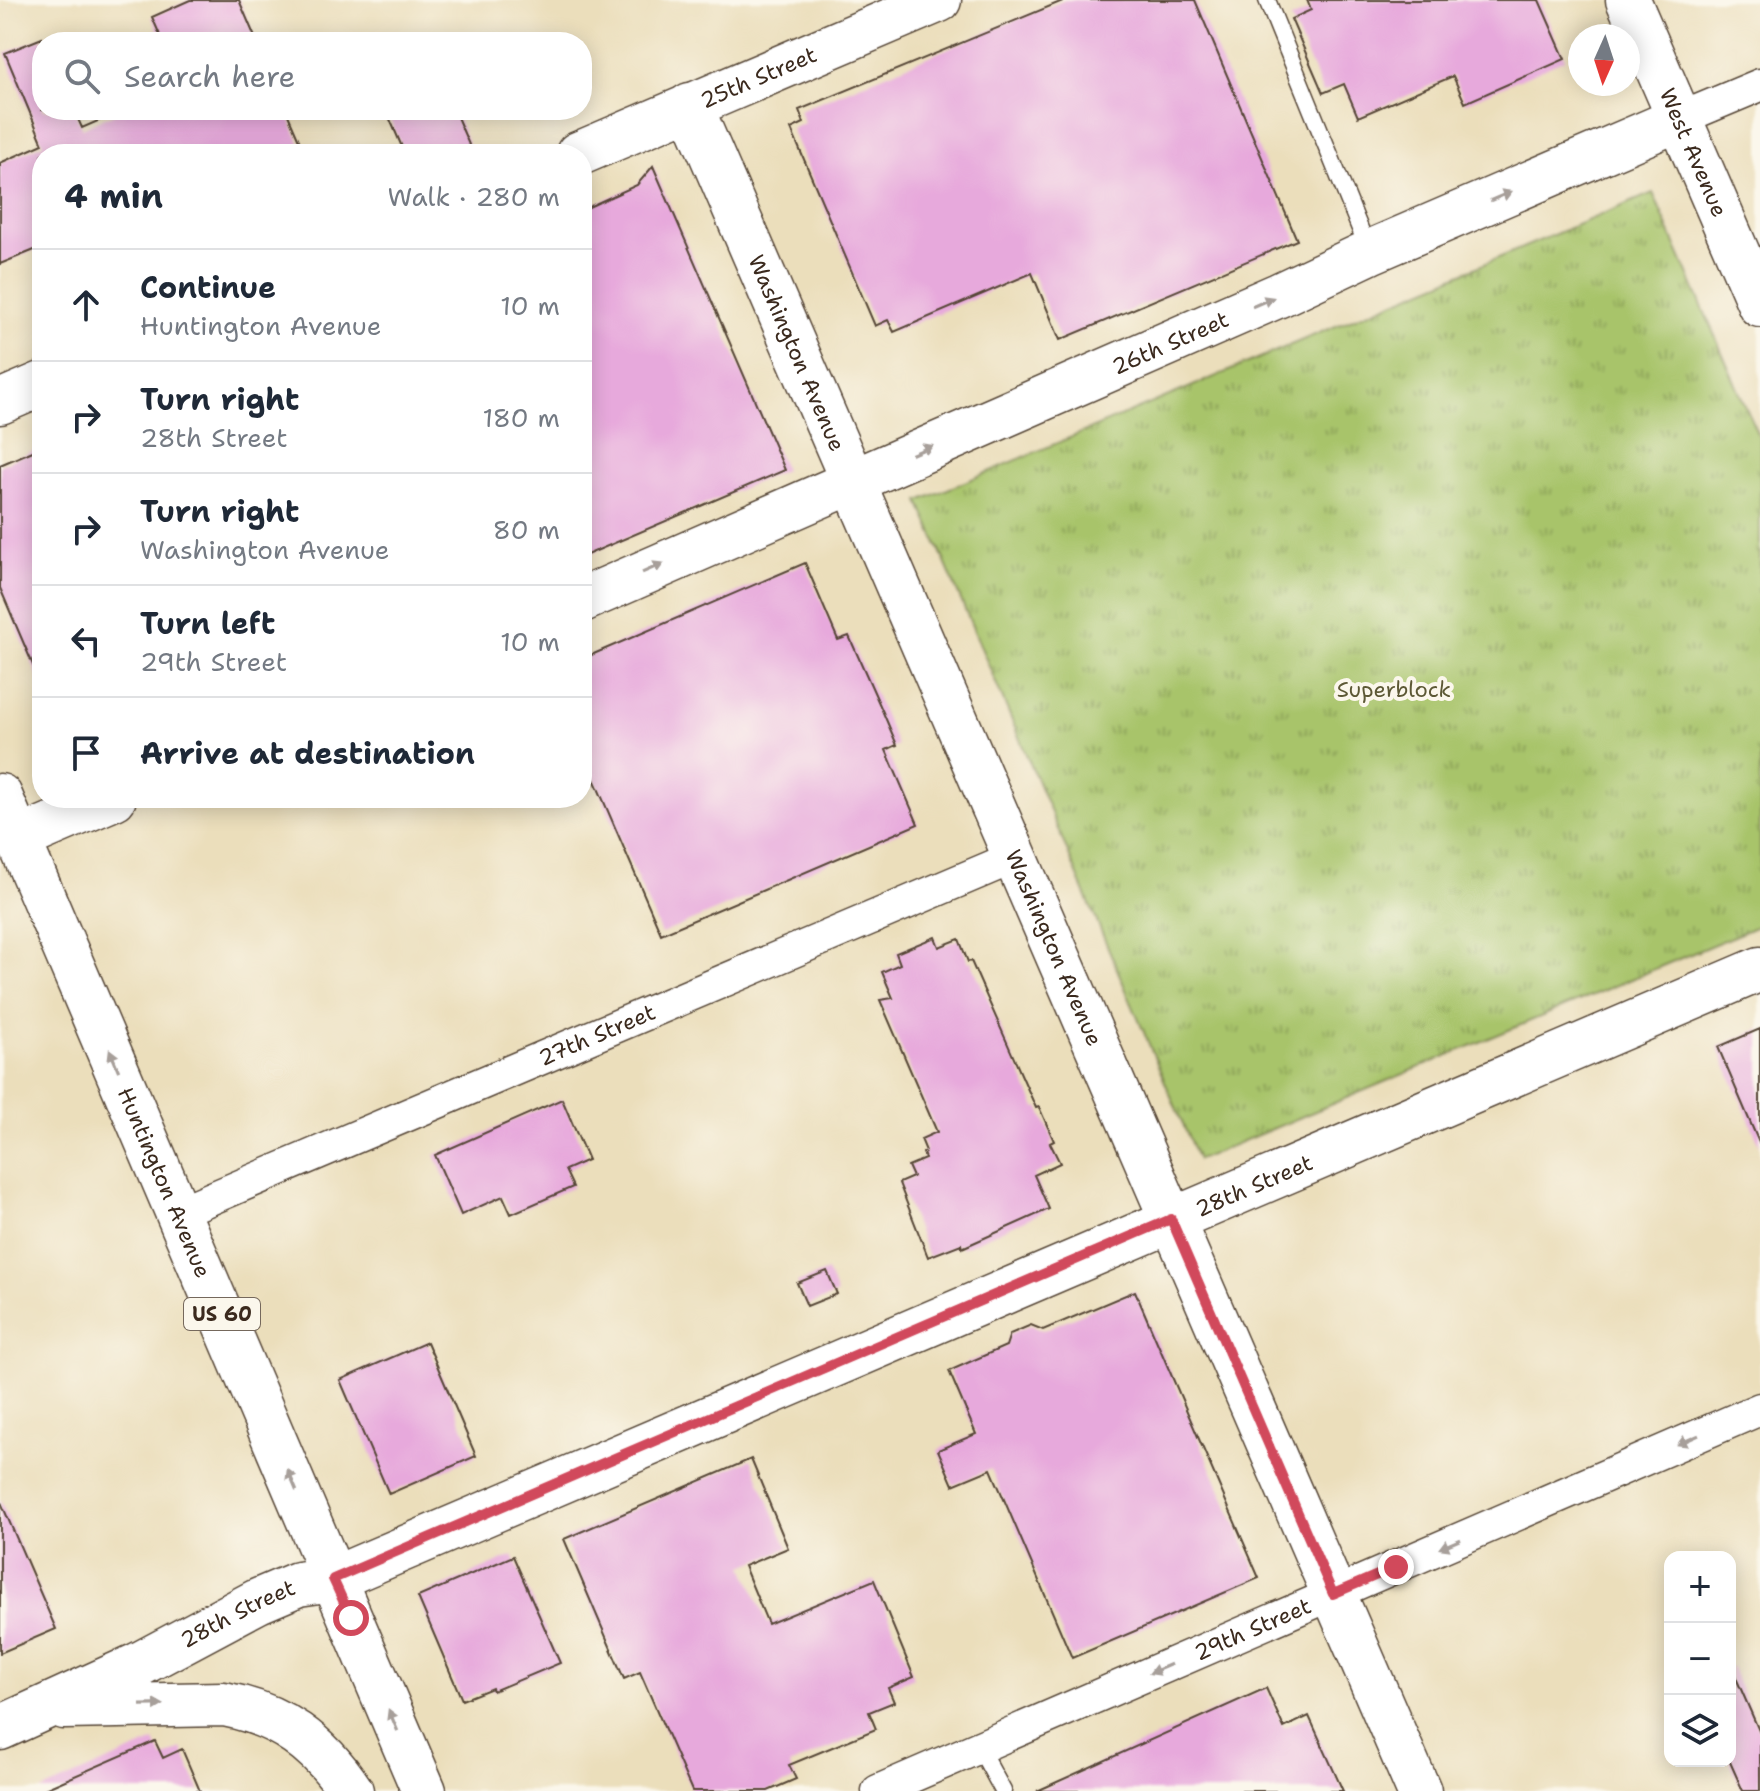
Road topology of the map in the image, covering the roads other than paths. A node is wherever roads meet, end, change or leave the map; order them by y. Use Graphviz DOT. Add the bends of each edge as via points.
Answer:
graph roads {
  1 [pos="939,0"];
  2 [pos="1267,0"];
  3 [pos="1628,0"];
  4 [pos="1760,85"];
  5 [pos="690,105"];
  6 [pos="1679,119"];
  7 [pos="592,148"];
  8 [pos="1370,252"];
  9 [pos="1760,305"];
  10 [pos="32,388"];
  11 [pos="0,402"];
  12 [pos="850,481"];
  13 [pos="592,596"];
  14 [pos="0,796"];
  15 [pos="90,808"];
  16 [pos="9,842"];
  17 [pos="1015,857"];
  18 [pos="1760,969"];
  19 [pos="179,1212"];
  20 [pos="1171,1219"];
  21 [pos="1760,1409"];
  22 [pos="333,1579"];
  23 [pos="1333,1594"];
  24 [pos="46,1707"];
  25 [pos="0,1728"];
  26 [pos="979,1747"];
  27 [pos="351,1791"];
  28 [pos="424,1791"];
  29 [pos="878,1791"];
  30 [pos="1003,1791"];
  31 [pos="1419,1791"];
  1 -- 5 [label="street, 25th Street"];
  2 -- 8 [label="lane"];
  3 -- 6 [label="street, West Avenue"];
  4 -- 6 [label="street, 26th Street"];
  5 -- 7 [label="street, 25th Street"];
  5 -- 12 [label="street, Washington Avenue"];
  8 -- 6 [label="street, 26th Street, one-way"];
  6 -- 9 [label="street, West Avenue"];
  12 -- 8 [label="street, 26th Street, one-way"];
  10 -- 11 [label="street"];
  13 -- 12 [label="street, 26th Street, one-way"];
  12 -- 17 [label="street, Washington Avenue"];
  14 -- 16 [label="street, Huntington Avenue / US 60"];
  15 -- 16 [label="street"];
  19 -- 16 [label="street, Huntington Avenue / US 60, one-way"];
  17 -- 19 [label="street, 27th Street"];
  17 -- 20 [label="street, Washington Avenue"];
  18 -- 20 [label="street, 28th Street"];
  22 -- 19 [label="street, Huntington Avenue / US 60, one-way"];
  20 -- 22 [label="street, 28th Street"];
  20 -- 23 [label="street, Washington Avenue"];
  21 -- 23 [label="street, 29th Street, one-way"];
  22 -- 24 [label="street, 28th Street" via="298,1584 258,1601"];
  28 -- 22 [label="street, Huntington Avenue / US 60, one-way"];
  23 -- 26 [label="street, 29th Street, one-way"];
  23 -- 31 [label="street, Washington Avenue"];
  24 -- 25 [label="street, 28th Street"];
  24 -- 27 [label="street, one-way" via="241,1707 306,1739"];
  26 -- 29 [label="street, 29th Street"];
  26 -- 30 [label="lane"];
}
